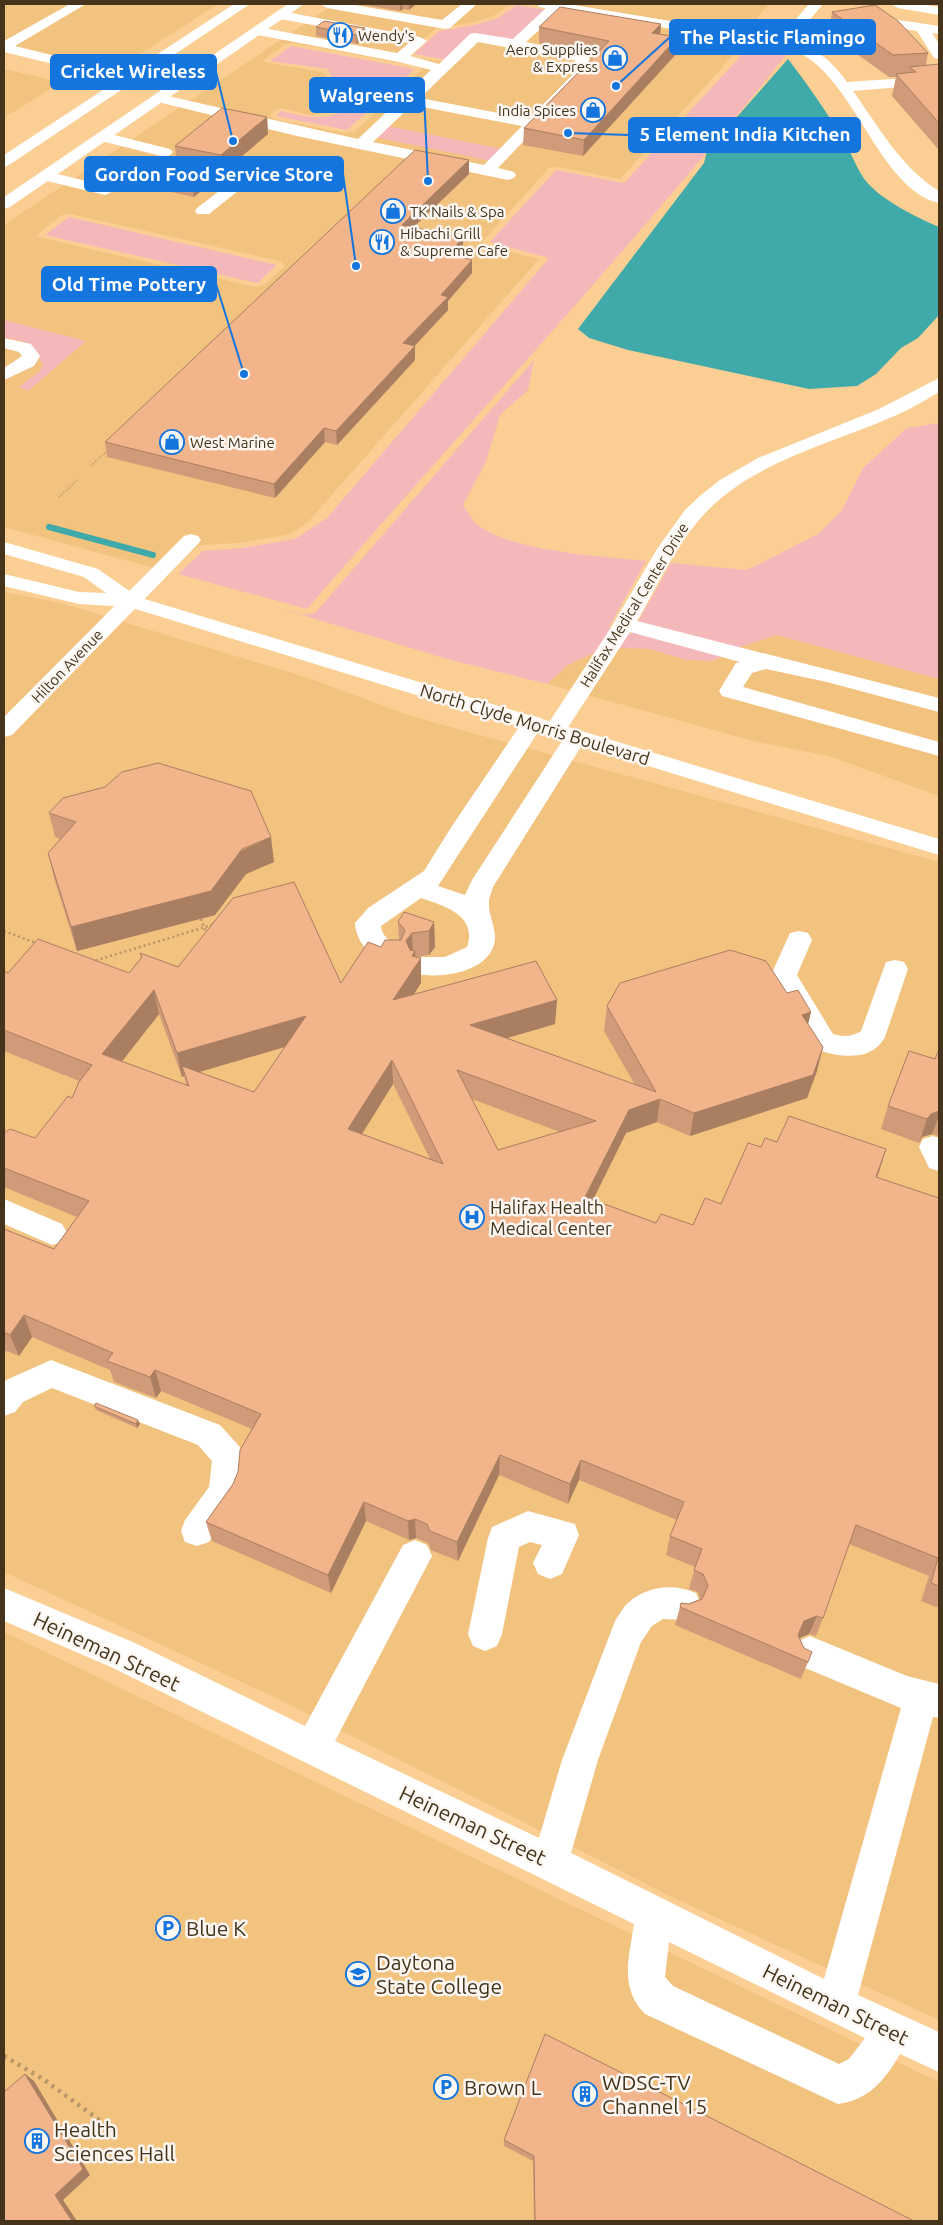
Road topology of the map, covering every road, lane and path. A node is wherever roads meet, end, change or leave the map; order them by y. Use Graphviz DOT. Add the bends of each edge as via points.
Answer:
graph roads {
  1 [pos="79,4"];
  2 [pos="243,4"];
  3 [pos="297,4"];
  4 [pos="327,4"];
  5 [pos="470,4"];
  6 [pos="816,4"];
  7 [pos="898,4"];
  8 [pos="560,5"];
  9 [pos="349,6"];
  10 [pos="435,9"];
  11 [pos="939,11"];
  12 [pos="280,15"];
  13 [pos="422,21"];
  14 [pos="884,22"];
  15 [pos="922,28"];
  16 [pos="939,30"];
  17 [pos="258,31"];
  18 [pos="516,44"];
  19 [pos="782,44"];
  20 [pos="4,48"];
  21 [pos="172,51"];
  22 [pos="939,55"];
  23 [pos="400,58"];
  24 [pos="4,62"];
  25 [pos="443,69"];
  26 [pos="131,79"];
  27 [pos="939,80"];
  28 [pos="181,83"];
  29 [pos="844,88"];
  30 [pos="109,93"];
  31 [pos="159,98"];
  32 [pos="409,100"];
  33 [pos="533,124"];
  34 [pos="102,137"];
  35 [pos="361,145"];
  36 [pos="165,152"];
  37 [pos="4,162"];
  38 [pos="487,171"];
  39 [pos="508,175"];
  40 [pos="45,176"];
  41 [pos="939,198"];
  42 [pos="4,204"];
  43 [pos="203,211"];
  44 [pos="4,343"];
  45 [pos="31,356"];
  46 [pos="4,376"];
  47 [pos="4,381"];
  48 [pos="939,384"];
  49 [pos="112,446"];
  50 [pos="91,466"];
  51 [pos="77,480"];
  52 [pos="60,496"];
  53 [pos="191,540"];
  54 [pos="4,548"];
  55 [pos="4,580"];
  56 [pos="130,601"];
  57 [pos="624,624"];
  58 [pos="766,662"];
  59 [pos="939,704"];
  60 [pos="4,730"];
  61 [pos="555,730"];
  62 [pos="939,748"];
  63 [pos="939,847"];
  64 [pos="419,888"];
  65 [pos="201,919"];
  66 [pos="480,921"];
  67 [pos="216,923"];
  68 [pos="4,931"];
  69 [pos="207,936"];
  70 [pos="799,940"];
  71 [pos="46,946"];
  72 [pos="392,956"];
  73 [pos="90,962"];
  74 [pos="422,966"];
  75 [pos="895,969"];
  76 [pos="4,1211"];
  77 [pos="52,1233"];
  78 [pos="4,1402"];
  79 [pos="197,1531"];
  80 [pos="415,1556"];
  81 [pos="550,1563"];
  82 [pos="4,1604"];
  83 [pos="684,1604"];
  84 [pos="486,1634"];
  85 [pos="810,1653"];
  86 [pos="930,1699"];
  87 [pos="312,1748"];
  88 [pos="550,1862"];
  89 [pos="654,1914"];
  90 [pos="836,2005"];
  91 [pos="892,2031"];
  92 [pos="939,2052"];
  93 [pos="4,2056"];
  94 [pos="113,2130"];
  1 -- 20 [label="main road"];
  2 -- 21 [label="main road"];
  3 -- 12 [label="main road"];
  4 -- 9 [label="main road"];
  5 -- 13 [label="main road" via="446,25"];
  6 -- 19 [label="main road"];
  7 -- 11 [label="main road"];
  8 -- 18 [label="main road"];
  8 -- 19 [label="main road"];
  9 -- 13 [label="main road"];
  10 -- 13 [label="main road"];
  12 -- 17 [label="main road"];
  12 -- 23 [label="main road" via="420,41"];
  14 -- 15 [label="main road"];
  15 -- 16 [label="main road"];
  15 -- 22 [label="main road"];
  17 -- 23 [label="main road"];
  17 -- 28 [label="main road"];
  18 -- 25 [label="main road" via="475,37"];
  18 -- 33 [label="main road" via="579,57 590,65"];
  19 -- 29 [label="main road" via="804,50 820,60"];
  20 -- 26 [label="main road"];
  21 -- 26 [label="main road"];
  21 -- 28 [label="main road" via="163,75"];
  23 -- 25 [label="main road"];
  24 -- 30 [label="main road" via="85,80"];
  25 -- 32 [label="main road"];
  26 -- 30 [label="main road"];
  26 -- 42 [label="main road" via="131,94 125,105 4,188"];
  27 -- 29 [label="main road"];
  28 -- 31 [label="main road"];
  29 -- 41 [label="main road" via="901,169 916,184"];
  30 -- 37 [label="main road"];
  31 -- 34 [label="main road"];
  31 -- 35 [label="main road"];
  32 -- 33 [label="main road"];
  32 -- 35 [label="main road"];
  33 -- 38 [label="main road"];
  34 -- 36 [label="main road"];
  34 -- 40 [label="main road"];
  35 -- 38 [label="main road"];
  38 -- 39 [label="main road"];
  40 -- 42 [label="main road"];
  40 -- 43 [label="main road" via="105,190 146,168 158,166 234,183 236,187"];
  44 -- 45 [label="main road" via="25,348"];
  45 -- 46 [label="main road" via="28,362"];
  45 -- 47 [label="main road" via="36,372"];
  48 -- 57 [label="main road, Halifax Medical Center Drive" via="888,412 776,458 727,485 684,523 656,564"];
  49 -- 50 [label="path"];
  51 -- 52 [label="path"];
  53 -- 56 [label="main road, Hilton Avenue"];
  54 -- 56 [label="main road, North Clyde Morris Boulevard" via="91,573"];
  55 -- 56 [label="main road, North Clyde Morris Boulevard" via="79,598"];
  56 -- 60 [label="main road, Hilton Avenue"];
  56 -- 61 [label="main road, North Clyde Morris Boulevard"];
  57 -- 58 [label="main road"];
  57 -- 61 [label="main road, Halifax Medical Center Drive"];
  58 -- 59 [label="main road"];
  58 -- 62 [label="main road" via="744,668 730,691"];
  61 -- 63 [label="main road, North Clyde Morris Boulevard"];
  61 -- 64 [label="main road" via="458,835 433,877"];
  61 -- 66 [label="main road" via="481,886 476,901"];
  64 -- 66 [label="main road" via="463,904"];
  64 -- 72 [label="main road" via="368,923 367,932 376,945"];
  65 -- 69 [label="path"];
  66 -- 74 [label="main road" via="482,940 478,952 450,966"];
  67 -- 73 [label="path"];
  68 -- 71 [label="path"];
  70 -- 75 [label="main road" via="784,975 824,1042 843,1047 862,1044 872,1037"];
  76 -- 77 [label="main road"];
  78 -- 79 [label="main road" via="12,1392 51,1374 209,1435 228,1456 225,1492"];
  80 -- 87 [label="main road"];
  81 -- 84 [label="main road" via="562,1535 528,1526 504,1538"];
  82 -- 87 [label="main road, Heineman Street" via="122,1655"];
  83 -- 88 [label="main road" via="659,1603 640,1614 627,1633 580,1760"];
  85 -- 86 [label="main road"];
  86 -- 90 [label="main road"];
  87 -- 88 [label="main road, Heineman Street"];
  88 -- 89 [label="main road, Heineman Street"];
  89 -- 90 [label="main road, Heineman Street"];
  89 -- 91 [label="main road" via="646,1977 649,1990 659,2000 838,2084 848,2084 860,2076"];
  90 -- 91 [label="main road, Heineman Street"];
  91 -- 92 [label="main road, Heineman Street"];
  93 -- 94 [label="path" via="43,2079"];
}
